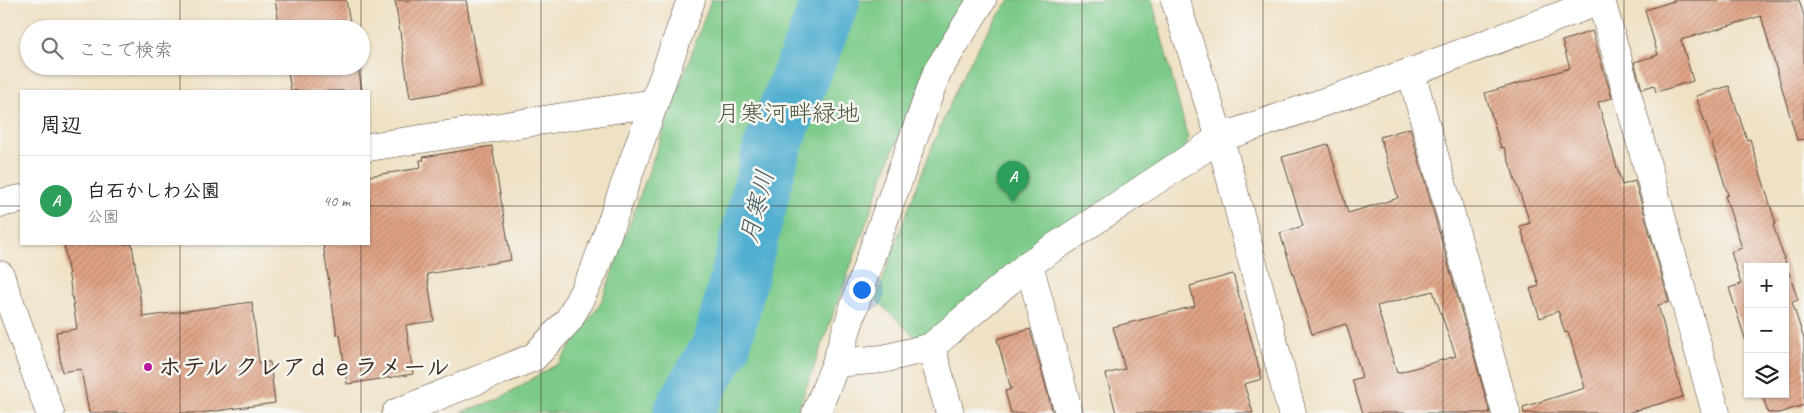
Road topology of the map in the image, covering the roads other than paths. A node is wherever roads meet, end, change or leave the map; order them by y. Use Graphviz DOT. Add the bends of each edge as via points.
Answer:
graph roads {
  1 [pos="691,0"];
  2 [pos="982,0"];
  3 [pos="1175,0"];
  4 [pos="1601,0"];
  5 [pos="1411,72"];
  6 [pos="655,103"];
  7 [pos="1220,138"];
  8 [pos="370,147"];
  9 [pos="20,199"];
  10 [pos="0,202"];
  11 [pos="1029,264"];
  12 [pos="0,275"];
  13 [pos="931,347"];
  14 [pos="836,363"];
  15 [pos="50,413"];
  16 [pos="396,413"];
  17 [pos="816,413"];
  18 [pos="950,413"];
  19 [pos="1069,413"];
  20 [pos="1292,413"];
  21 [pos="1506,413"];
  22 [pos="1716,413"];
  1 -- 6 [label="street"];
  2 -- 14 [label="street" via="936,72"];
  3 -- 7 [label="street"];
  4 -- 5 [label="street"];
  4 -- 22 [label="street"];
  5 -- 7 [label="street"];
  5 -- 21 [label="street"];
  6 -- 8 [label="street"];
  6 -- 16 [label="street" via="594,271 569,320 534,357"];
  7 -- 11 [label="street"];
  7 -- 20 [label="street"];
  9 -- 10 [label="street"];
  11 -- 13 [label="street"];
  11 -- 19 [label="street"];
  12 -- 15 [label="street"];
  13 -- 14 [label="street" via="883,359"];
  13 -- 18 [label="street"];
  14 -- 17 [label="street"];
}
